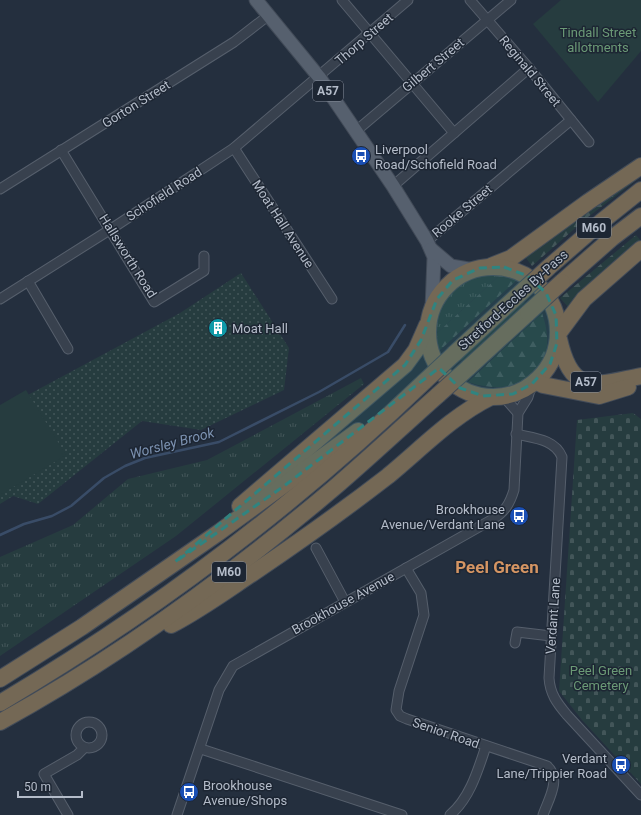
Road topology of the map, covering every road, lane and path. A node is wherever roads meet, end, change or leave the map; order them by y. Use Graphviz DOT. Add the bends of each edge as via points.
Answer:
graph roads {
  1 [pos="256,0"];
  2 [pos="342,0"];
  3 [pos="408,0"];
  4 [pos="470,0"];
  5 [pos="511,0"];
  6 [pos="269,15"];
  7 [pos="487,20"];
  8 [pos="370,33"];
  9 [pos="529,68"];
  10 [pos="319,77"];
  11 [pos="413,83"];
  12 [pos="572,120"];
  13 [pos="356,131"];
  14 [pos="454,133"];
  15 [pos="589,142"];
  16 [pos="234,148"];
  17 [pos="61,150"];
  18 [pos="641,166"];
  19 [pos="393,186"];
  20 [pos="0,189"];
  21 [pos="641,190"];
  22 [pos="641,216"];
  23 [pos="111,229"];
  24 [pos="429,245"];
  25 [pos="641,249"];
  26 [pos="204,256"];
  27 [pos="481,268"];
  28 [pos="28,281"];
  29 [pos="0,299"];
  30 [pos="332,299"];
  31 [pos="431,314"];
  32 [pos="558,335"];
  33 [pos="68,349"];
  34 [pos="641,376"];
  35 [pos="641,379"];
  36 [pos="425,381"];
  37 [pos="534,383"];
  38 [pos="497,397"];
  39 [pos="518,413"];
  40 [pos="516,434"];
  41 [pos="316,548"];
  42 [pos="175,562"];
  43 [pos="406,568"];
  44 [pos="345,602"];
  45 [pos="551,636"];
  46 [pos="515,643"];
  47 [pos="119,649"];
  48 [pos="0,679"];
  49 [pos="0,703"];
  50 [pos="0,722"];
  51 [pos="486,746"];
  52 [pos="84,748"];
  53 [pos="201,749"];
  54 [pos="641,795"];
  55 [pos="68,815"];
  56 [pos="177,815"];
  57 [pos="402,815"];
  58 [pos="450,815"];
  59 [pos="543,815"];
  1 -- 6 [label="main road, A57"];
  2 -- 8 [label="street"];
  3 -- 8 [label="street, Thorp Street"];
  4 -- 7 [label="street, Reginald Street"];
  5 -- 7 [label="street, Gilbert Street"];
  6 -- 10 [label="main road, A57"];
  6 -- 17 [label="street, Gorton Street" via="234,42"];
  7 -- 9 [label="street, Reginald Street"];
  7 -- 11 [label="street, Gilbert Street"];
  8 -- 10 [label="street, Thorp Street"];
  8 -- 11 [label="street"];
  9 -- 12 [label="street, Reginald Street"];
  9 -- 14 [label="street"];
  10 -- 13 [label="main road, A57"];
  10 -- 16 [label="street, Schofield Road"];
  11 -- 13 [label="street, Gilbert Street"];
  11 -- 14 [label="street"];
  12 -- 15 [label="street, Reginald Street"];
  12 -- 24 [label="street, Rooke Street"];
  13 -- 19 [label="main road, A57"];
  14 -- 19 [label="street"];
  16 -- 23 [label="street, Schofield Road"];
  16 -- 30 [label="street, Moat Hall Avenue"];
  17 -- 20 [label="street, Gorton Street"];
  17 -- 23 [label="street, Hallsworth Road"];
  18 -- 27 [label="highway, M60" via="511,258"];
  19 -- 24 [label="main road, A57"];
  21 -- 36 [label="highway, Stretford-Eccles By-Pass / M60, bridge" via="549,267"];
  22 -- 47 [label="highway, Stretford-Eccles By-Pass / M60, bridge" via="562,282 335,488 262,547 152,628"];
  23 -- 26 [label="street, Hallsworth Road" via="154,302 204,271"];
  23 -- 28 [label="street, Schofield Road"];
  24 -- 27 [label="main road, A57" via="451,266"];
  24 -- 31 [label="main road, A57" via="434,257"];
  25 -- 32 [label="highway" via="596,288 576,309"];
  27 -- 31 [label="highway, A57" via="449,284 441,293"];
  27 -- 32 [label="highway, A57" via="504,268 528,276 540,287 554,307"];
  28 -- 29 [label="street, Schofield Road"];
  28 -- 33 [label="street"];
  31 -- 38 [label="highway, A57" via="428,334 430,346 442,372 467,392"];
  31 -- 42 [label="highway" via="412,356 397,372"];
  32 -- 34 [label="highway, A57" via="566,364 573,374 585,382 606,384"];
  32 -- 37 [label="highway, A57" via="556,350 550,364"];
  35 -- 37 [label="highway, A57" via="627,388 599,396"];
  36 -- 42 [label="highway" via="284,486"];
  36 -- 49 [label="highway, M60" via="320,476 206,567 94,645"];
  37 -- 38 [label="highway, A57" via="513,394"];
  37 -- 39 [label="street, Brookhouse Avenue"];
  38 -- 39 [label="street"];
  38 -- 47 [label="highway" via="474,406 457,418 368,491 282,554 184,618"];
  39 -- 40 [label="street, Brookhouse Avenue"];
  40 -- 43 [label="street, Brookhouse Avenue" via="514,490 506,509 493,519"];
  40 -- 45 [label="street, Verdant Lane" via="552,444 562,457"];
  41 -- 44 [label="street"];
  42 -- 48 [label="highway" via="82,627"];
  43 -- 44 [label="street, Brookhouse Avenue"];
  43 -- 51 [label="street, Senior Road" via="421,593 424,615 399,691 396,710 400,716 407,719"];
  44 -- 53 [label="street, Brookhouse Avenue" via="233,666 219,690"];
  45 -- 46 [label="street" via="517,632"];
  45 -- 54 [label="street, Verdant Lane" via="549,678 555,700"];
  47 -- 50 [label="highway, M60"];
  51 -- 58 [label="street" via="473,783 459,806"];
  51 -- 59 [label="street, Senior Road" via="550,768 554,774 554,781"];
  52 -- 55 [label="street" via="77,755 44,774"];
  53 -- 56 [label="street, Brookhouse Avenue"];
  53 -- 57 [label="street"];
}
